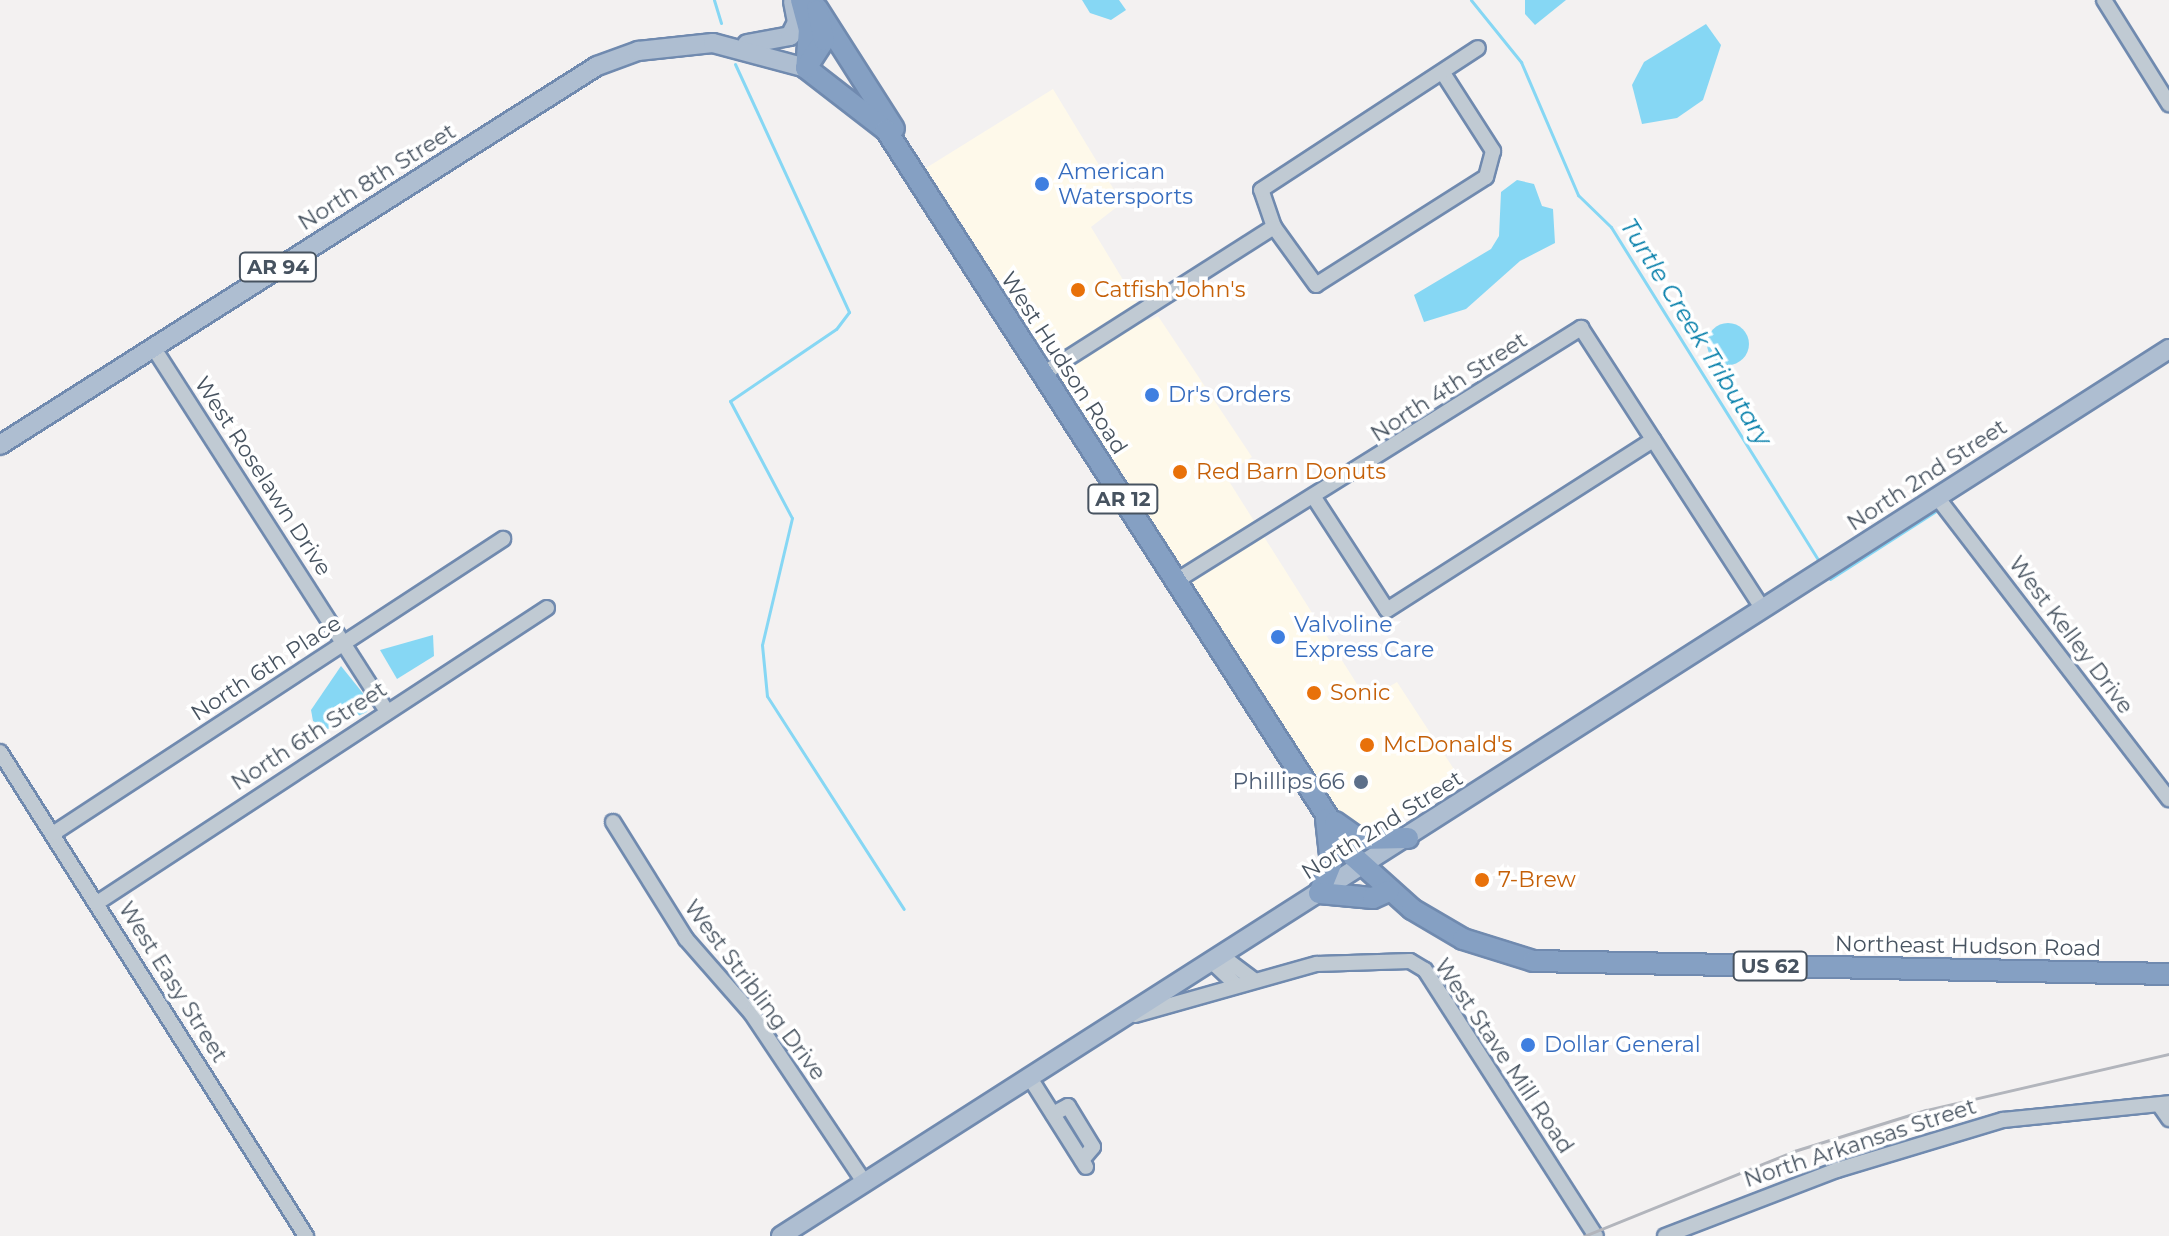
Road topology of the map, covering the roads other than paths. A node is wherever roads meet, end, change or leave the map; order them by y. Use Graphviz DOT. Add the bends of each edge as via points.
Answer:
graph roads {
  1 [pos="792,0"];
  2 [pos="2104,0"];
  3 [pos="810,3"];
  4 [pos="733,45"];
  5 [pos="1478,48"];
  6 [pos="806,68"];
  7 [pos="1443,73"];
  8 [pos="2169,104"];
  9 [pos="904,155"];
  10 [pos="1274,227"];
  11 [pos="153,347"];
  12 [pos="2169,349"];
  13 [pos="1043,374"];
  14 [pos="1653,440"];
  15 [pos="0,445"];
  16 [pos="1937,497"];
  17 [pos="1315,499"];
  18 [pos="503,539"];
  19 [pos="1176,581"];
  20 [pos="547,608"];
  21 [pos="1763,609"];
  22 [pos="345,642"];
  23 [pos="387,711"];
  24 [pos="0,752"];
  25 [pos="2169,799"];
  26 [pos="1325,815"];
  27 [pos="613,822"];
  28 [pos="54,833"];
  29 [pos="1408,838"];
  30 [pos="1362,867"];
  31 [pos="1389,891"];
  32 [pos="1319,893"];
  33 [pos="97,903"];
  34 [pos="1217,959"];
  35 [pos="2169,974"];
  36 [pos="1252,979"];
  37 [pos="1236,984"];
  38 [pos="1127,1018"];
  39 [pos="1030,1078"];
  40 [pos="2165,1104"];
  41 [pos="2169,1119"];
  42 [pos="1084,1163"];
  43 [pos="864,1182"];
  44 [pos="1595,1234"];
  45 [pos="306,1236"];
  46 [pos="781,1236"];
  47 [pos="1665,1236"];
  1 -- 4 [label="main road" via="797,22 790,36 778,43"];
  2 -- 8 [label="street"];
  3 -- 6 [label="highway" via="824,40"];
  3 -- 9 [label="highway, AR 12" via="889,114"];
  4 -- 6 [label="main road, North 8th Street / AR 94"];
  4 -- 11 [label="main road, North 8th Street / AR 94" via="680,43 597,66"];
  5 -- 7 [label="street"];
  6 -- 9 [label="highway, West Hudson Road / AR 12" via="869,111"];
  7 -- 10 [label="street" via="1261,190"];
  7 -- 10 [label="street" via="1493,151 1486,177 1316,285"];
  9 -- 13 [label="highway, West Hudson Road / AR 12"];
  10 -- 13 [label="street"];
  11 -- 15 [label="main road, North 8th Street / AR 94"];
  11 -- 22 [label="street, West Roselawn Drive"];
  12 -- 16 [label="main road, North 2nd Street"];
  13 -- 19 [label="highway, West Hudson Road / AR 12"];
  14 -- 17 [label="street" via="1387,610"];
  14 -- 17 [label="street, North 4th Street" via="1581,328"];
  14 -- 21 [label="street"];
  16 -- 21 [label="main road, North 2nd Street"];
  16 -- 25 [label="street, West Kelley Drive"];
  17 -- 19 [label="street, North 4th Street"];
  18 -- 22 [label="street, North 6th Place"];
  19 -- 26 [label="highway, West Hudson Road / AR 12"];
  20 -- 23 [label="street, North 6th Street"];
  21 -- 29 [label="main road, North 2nd Street"];
  22 -- 23 [label="street, West Roselawn Drive"];
  22 -- 28 [label="street, North 6th Place"];
  23 -- 33 [label="street, North 6th Street"];
  24 -- 28 [label="street, West Easy Street"];
  26 -- 29 [label="highway" via="1359,839"];
  26 -- 30 [label="highway, West Hudson Road / AR 12"];
  26 -- 32 [label="highway, AR 12" via="1331,864"];
  27 -- 43 [label="street, West Stribling Drive" via="686,939 751,1013"];
  28 -- 33 [label="street, West Easy Street"];
  29 -- 30 [label="main road, North 2nd Street"];
  30 -- 31 [label="highway, Northeast Hudson Road / US 62"];
  30 -- 32 [label="main road, North 2nd Street"];
  31 -- 32 [label="highway" via="1373,898"];
  31 -- 35 [label="highway, Northeast Hudson Road / US 62" via="1463,939 1533,961"];
  32 -- 34 [label="main road, North 2nd Street"];
  33 -- 45 [label="street, West Easy Street"];
  34 -- 36 [label="street"];
  34 -- 37 [label="street"];
  34 -- 38 [label="main road, North 2nd Street"];
  36 -- 37 [label="street, West Stave Mill Road"];
  36 -- 44 [label="street, West Stave Mill Road" via="1377,959 1410,961 1425,970"];
  37 -- 38 [label="street, West Stave Mill Road"];
  38 -- 39 [label="main road, North 2nd Street"];
  39 -- 42 [label="street"];
  39 -- 43 [label="main road, North 2nd Street"];
  40 -- 41 [label="street"];
  40 -- 47 [label="street, North Arkansas Street" via="2074,1108 2003,1120 1899,1149"];
  43 -- 46 [label="main road, North 2nd Street"];
}
